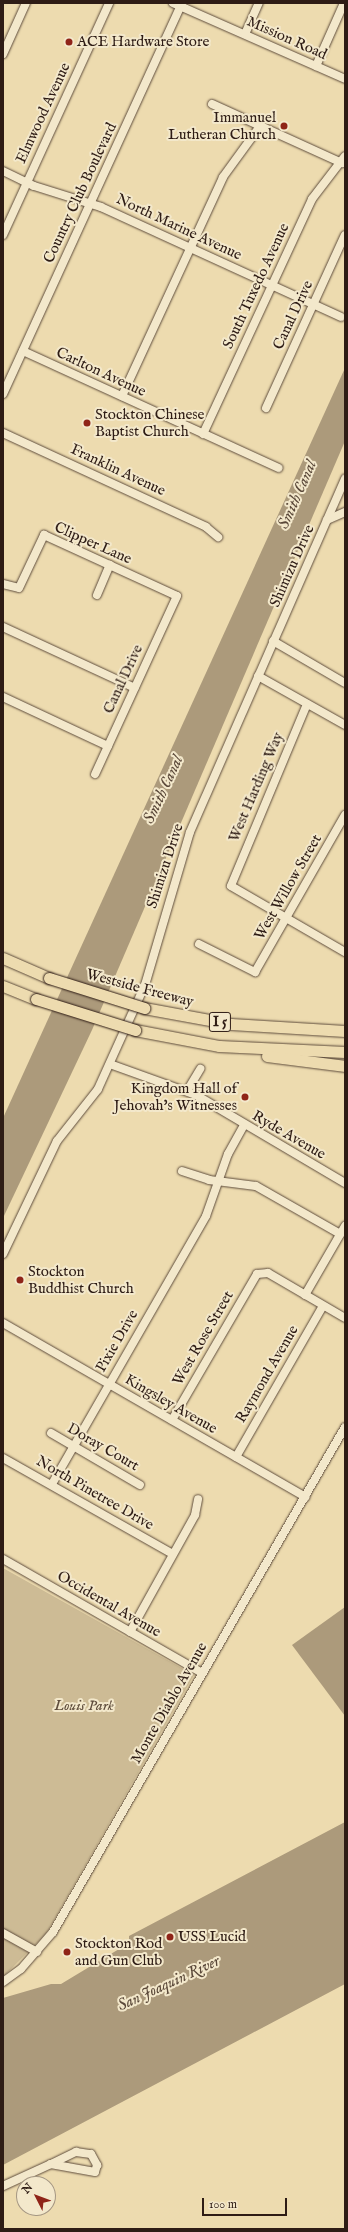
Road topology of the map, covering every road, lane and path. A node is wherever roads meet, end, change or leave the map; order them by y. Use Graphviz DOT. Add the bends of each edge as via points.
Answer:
graph roads {
  1 [pos="26,3"];
  2 [pos="109,3"];
  3 [pos="259,3"];
  4 [pos="344,3"];
  5 [pos="178,4"];
  6 [pos="245,34"];
  7 [pos="3,54"];
  8 [pos="316,66"];
  9 [pos="345,80"];
  10 [pos="212,104"];
  11 [pos="260,126"];
  12 [pos="343,161"];
  13 [pos="3,171"];
  14 [pos="27,182"];
  15 [pos="90,203"];
  16 [pos="3,235"];
  17 [pos="345,235"];
  18 [pos="190,247"];
  19 [pos="272,285"];
  20 [pos="313,304"];
  21 [pos="341,317"];
  22 [pos="23,351"];
  23 [pos="4,390"];
  24 [pos="122,396"];
  25 [pos="266,408"];
  26 [pos="3,433"];
  27 [pos="203,434"];
  28 [pos="278,468"];
  29 [pos="345,479"];
  30 [pos="345,512"];
  31 [pos="327,520"];
  32 [pos="218,537"];
  33 [pos="110,565"];
  34 [pos="3,584"];
  35 [pos="97,595"];
  36 [pos="177,596"];
  37 [pos="3,627"];
  38 [pos="273,642"];
  39 [pos="258,676"];
  40 [pos="345,683"];
  41 [pos="135,688"];
  42 [pos="3,697"];
  43 [pos="307,704"];
  44 [pos="345,725"];
  45 [pos="108,746"];
  46 [pos="95,774"];
  47 [pos="345,815"];
  48 [pos="286,918"];
  49 [pos="199,944"];
  50 [pos="3,951"];
  51 [pos="345,952"];
  52 [pos="3,958"];
  53 [pos="22,966"];
  54 [pos="3,986"];
  55 [pos="3,989"];
  56 [pos="18,993"];
  57 [pos="345,1023"];
  58 [pos="296,1029"];
  59 [pos="345,1031"];
  60 [pos="219,1046"];
  61 [pos="345,1052"];
  62 [pos="110,1064"];
  63 [pos="345,1066"];
  64 [pos="200,1069"];
  65 [pos="187,1091"];
  66 [pos="244,1124"];
  67 [pos="182,1171"];
  68 [pos="219,1180"];
  69 [pos="345,1183"];
  70 [pos="345,1226"];
  71 [pos="340,1234"];
  72 [pos="3,1254"];
  73 [pos="305,1295"];
  74 [pos="323,1306"];
  75 [pos="345,1318"];
  76 [pos="3,1323"];
  77 [pos="109,1384"];
  78 [pos="172,1420"];
  79 [pos="345,1427"];
  80 [pos="51,1434"];
  81 [pos="73,1446"];
  82 [pos="236,1457"];
  83 [pos="3,1458"];
  84 [pos="52,1484"];
  85 [pos="140,1485"];
  86 [pos="305,1497"];
  87 [pos="198,1499"];
  88 [pos="173,1554"];
  89 [pos="3,1559"];
  90 [pos="130,1632"];
  91 [pos="202,1673"];
  92 [pos="3,1933"];
  93 [pos="37,1952"];
  94 [pos="3,1982"];
  95 [pos="51,2164"];
  96 [pos="3,2186"];
  1 -- 7 [label="street"];
  2 -- 14 [label="street, Elmwood Avenue"];
  3 -- 6 [label="street"];
  4 -- 8 [label="street"];
  5 -- 6 [label="street, Mission Road"];
  5 -- 15 [label="street, Country Club Boulevard"];
  6 -- 8 [label="street, Mission Road"];
  8 -- 9 [label="street, Mission Road"];
  10 -- 11 [label="street"];
  11 -- 12 [label="street"];
  11 -- 18 [label="street" via="224,177"];
  12 -- 19 [label="street, South Tuxedo Avenue" via="312,199"];
  13 -- 14 [label="street, North Marine Avenue"];
  14 -- 15 [label="street, North Marine Avenue"];
  14 -- 16 [label="street, Elmwood Avenue"];
  15 -- 18 [label="street, North Marine Avenue"];
  15 -- 22 [label="street, Country Club Boulevard"];
  17 -- 20 [label="street, Canal Drive"];
  18 -- 19 [label="street, North Marine Avenue"];
  18 -- 24 [label="street"];
  19 -- 20 [label="street, North Marine Avenue"];
  19 -- 27 [label="street, South Tuxedo Avenue"];
  20 -- 21 [label="street, North Marine Avenue"];
  20 -- 25 [label="street, Canal Drive"];
  22 -- 23 [label="street, Country Club Boulevard"];
  22 -- 24 [label="street, Carlton Avenue"];
  24 -- 27 [label="street, Carlton Avenue"];
  26 -- 32 [label="street, Franklin Avenue" via="206,527"];
  27 -- 28 [label="street, Carlton Avenue"];
  29 -- 31 [label="street, Shimizu Drive"];
  30 -- 31 [label="street"];
  31 -- 38 [label="street, Shimizu Drive"];
  33 -- 34 [label="street, Clipper Lane" via="44,535 19,588"];
  33 -- 35 [label="street"];
  33 -- 36 [label="street, Clipper Lane"];
  36 -- 41 [label="street, Canal Drive"];
  37 -- 41 [label="street"];
  38 -- 39 [label="street, Shimizu Drive"];
  38 -- 40 [label="street"];
  39 -- 43 [label="street"];
  39 -- 62 [label="street, Shimizu Drive" via="190,832 148,976"];
  41 -- 45 [label="street, Canal Drive"];
  42 -- 45 [label="street"];
  43 -- 44 [label="street"];
  43 -- 48 [label="street, West Harding Way" via="230,882 233,888"];
  45 -- 46 [label="street, Canal Drive"];
  47 -- 48 [label="street, West Willow Street"];
  48 -- 49 [label="street, West Willow Street" via="255,972"];
  48 -- 51 [label="street"];
  50 -- 53 [label="highway"];
  52 -- 53 [label="highway, Westside Freeway / I 5"];
  53 -- 58 [label="highway, Westside Freeway / I 5, bridge" via="49,978 144,1008 204,1020"];
  54 -- 56 [label="highway, I 5"];
  55 -- 56 [label="highway"];
  56 -- 60 [label="highway, I 5, bridge" via="135,1030"];
  57 -- 58 [label="highway"];
  58 -- 59 [label="highway, Westside Freeway / I 5"];
  60 -- 61 [label="highway, I 5"];
  60 -- 63 [label="highway" via="287,1060"];
  62 -- 65 [label="street, Ryde Avenue"];
  62 -- 72 [label="street, Shimizu Drive" via="86,1108 57,1141"];
  64 -- 65 [label="street"];
  65 -- 66 [label="street, Ryde Avenue"];
  66 -- 68 [label="street, Pixie Drive"];
  66 -- 69 [label="street, Ryde Avenue"];
  67 -- 68 [label="street"];
  68 -- 71 [label="street" via="256,1186"];
  68 -- 77 [label="street, Pixie Drive" via="206,1216"];
  70 -- 71 [label="street"];
  71 -- 73 [label="street"];
  73 -- 74 [label="street"];
  73 -- 78 [label="street, West Rose Street" via="262,1272 254,1278"];
  74 -- 75 [label="street"];
  74 -- 82 [label="street, Raymond Avenue"];
  76 -- 77 [label="street, Kingsley Avenue"];
  77 -- 78 [label="street, Kingsley Avenue"];
  77 -- 81 [label="street, Pixie Drive"];
  78 -- 82 [label="street, Kingsley Avenue"];
  79 -- 86 [label="street, Monte Diablo Avenue"];
  80 -- 81 [label="street, Doray Court"];
  81 -- 84 [label="street, Pixie Drive"];
  81 -- 85 [label="street, Doray Court"];
  82 -- 86 [label="street, Kingsley Avenue"];
  83 -- 84 [label="street, North Pinetree Drive"];
  84 -- 88 [label="street, North Pinetree Drive"];
  86 -- 91 [label="street, Monte Diablo Avenue"];
  87 -- 88 [label="street" via="195,1515"];
  88 -- 90 [label="street"];
  89 -- 90 [label="street, Occidental Avenue"];
  90 -- 91 [label="street, Occidental Avenue"];
  91 -- 93 [label="street, Monte Diablo Avenue" via="67,1910"];
  92 -- 93 [label="street"];
  93 -- 94 [label="street, Monte Diablo Avenue"];
  95 -- 95 [label="street" via="76,2152 91,2154 97,2167 88,2173"];
  95 -- 96 [label="street"];
}
